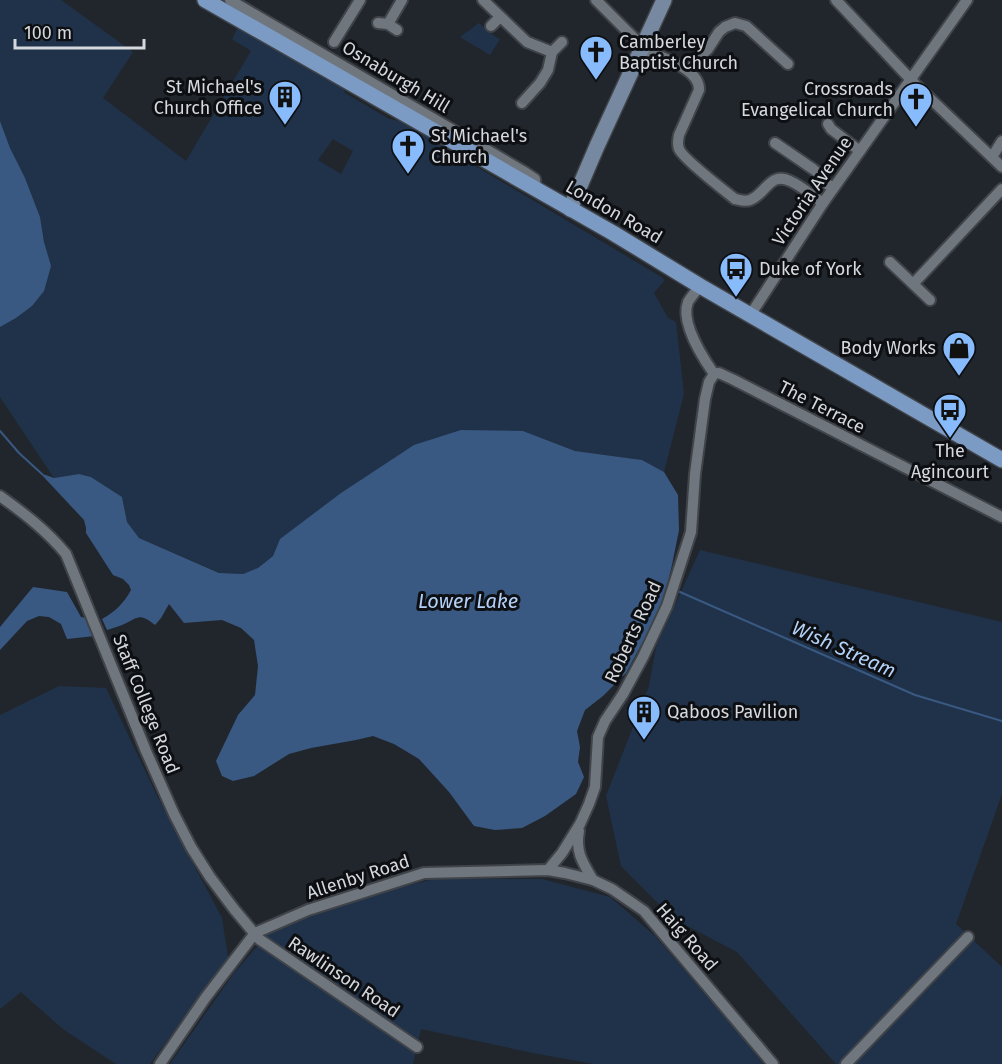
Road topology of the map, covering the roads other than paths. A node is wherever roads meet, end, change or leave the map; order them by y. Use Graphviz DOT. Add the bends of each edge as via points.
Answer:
graph roads {
  1 [pos="230,0"];
  2 [pos="360,0"];
  3 [pos="402,0"];
  4 [pos="483,0"];
  5 [pos="596,0"];
  6 [pos="664,0"];
  7 [pos="836,0"];
  8 [pos="966,0"];
  9 [pos="211,2"];
  10 [pos="500,17"];
  11 [pos="388,26"];
  12 [pos="491,26"];
  13 [pos="334,42"];
  14 [pos="562,42"];
  15 [pos="642,46"];
  16 [pos="552,52"];
  17 [pos="788,64"];
  18 [pos="689,71"];
  19 [pos="911,80"];
  20 [pos="522,103"];
  21 [pos="828,124"];
  22 [pos="1002,141"];
  23 [pos="775,143"];
  24 [pos="860,151"];
  25 [pos="992,157"];
  26 [pos="1002,167"];
  27 [pos="833,189"];
  28 [pos="1002,189"];
  29 [pos="536,190"];
  30 [pos="823,202"];
  31 [pos="570,209"];
  32 [pos="890,262"];
  33 [pos="914,283"];
  34 [pos="700,286"];
  35 [pos="930,300"];
  36 [pos="751,314"];
  37 [pos="714,374"];
  38 [pos="1002,460"];
  39 [pos="0,496"];
  40 [pos="1002,517"];
  41 [pos="580,824"];
  42 [pos="548,870"];
  43 [pos="593,880"];
  44 [pos="255,933"];
  45 [pos="969,937"];
  46 [pos="417,1047"];
  47 [pos="160,1064"];
  48 [pos="773,1064"];
  49 [pos="846,1064"];
  1 -- 29 [label="street, Osnaburgh Hill" via="523,171 535,179"];
  2 -- 13 [label="street"];
  3 -- 11 [label="street"];
  4 -- 10 [label="street"];
  5 -- 15 [label="street"];
  6 -- 15 [label="main road"];
  7 -- 19 [label="street"];
  8 -- 19 [label="street, Victoria Avenue"];
  9 -- 29 [label="main road, London Road"];
  10 -- 12 [label="street"];
  10 -- 16 [label="street" via="527,42"];
  14 -- 16 [label="street"];
  15 -- 18 [label="street"];
  15 -- 31 [label="main road"];
  16 -- 20 [label="street" via="548,70"];
  17 -- 18 [label="street" via="746,26 735,23 719,32"];
  18 -- 30 [label="street" via="696,77 699,90 679,135 682,154 735,199 751,200 774,179 783,179"];
  19 -- 24 [label="street, Victoria Avenue"];
  19 -- 25 [label="street"];
  21 -- 24 [label="street"];
  22 -- 25 [label="street"];
  23 -- 27 [label="street" via="817,171"];
  24 -- 27 [label="street, Victoria Avenue"];
  25 -- 26 [label="street"];
  27 -- 30 [label="street, Victoria Avenue"];
  28 -- 33 [label="street"];
  29 -- 31 [label="main road, London Road"];
  30 -- 36 [label="street, Victoria Avenue"];
  31 -- 34 [label="main road, London Road"];
  32 -- 33 [label="street"];
  33 -- 35 [label="street"];
  34 -- 36 [label="main road, London Road"];
  34 -- 37 [label="street" via="688,302 686,315"];
  36 -- 38 [label="main road, London Road"];
  37 -- 40 [label="street, The Terrace" via="734,380"];
  37 -- 41 [label="street, Roberts Road" via="705,399 691,532 668,606 598,736 595,787"];
  39 -- 44 [label="street, Staff College Road" via="32,519 66,554 174,814 210,878"];
  41 -- 42 [label="street"];
  41 -- 43 [label="street" via="577,842"];
  42 -- 43 [label="street, Haig Road"];
  42 -- 44 [label="street, Allenby Road" via="424,873 308,910"];
  43 -- 48 [label="street, Haig Road" via="644,911"];
  44 -- 46 [label="street, Rawlinson Road"];
  44 -- 47 [label="street"];
  45 -- 49 [label="street"];
}
